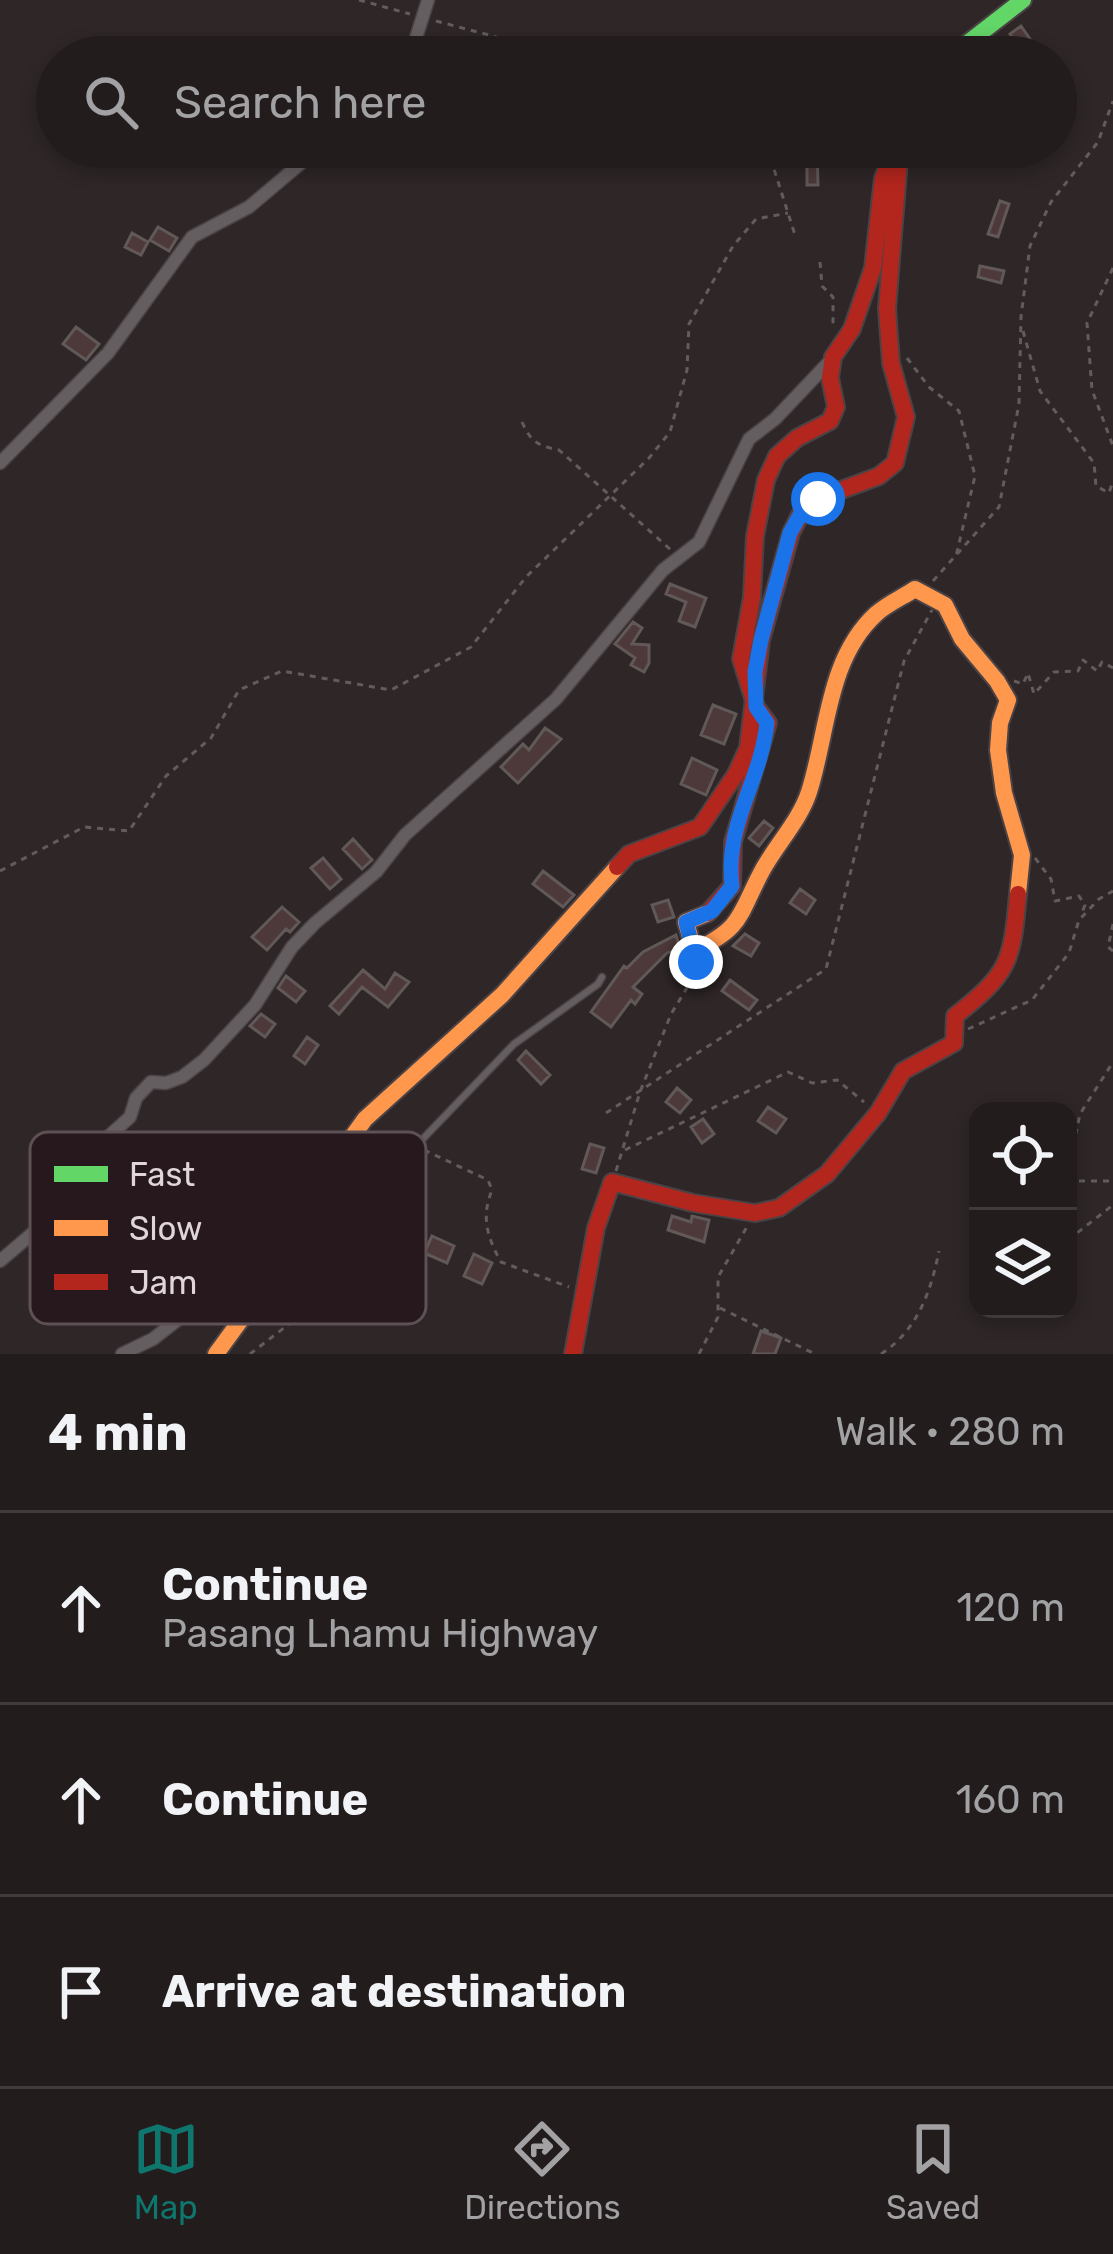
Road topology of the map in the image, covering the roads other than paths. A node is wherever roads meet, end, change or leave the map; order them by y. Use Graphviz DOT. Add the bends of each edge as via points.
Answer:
graph roads {
  1 [pos="428,0"];
  2 [pos="1023,0"];
  3 [pos="417,36"];
  4 [pos="977,36"];
  5 [pos="295,168"];
  6 [pos="889,168"];
  7 [pos="896,168"];
  8 [pos="833,357"];
  9 [pos="0,463"];
  10 [pos="756,707"];
  11 [pos="602,977"];
  12 [pos="113,1132"];
  13 [pos="355,1132"];
  14 [pos="426,1136"];
  15 [pos="30,1235"];
  16 [pos="0,1261"];
  17 [pos="172,1324"];
  18 [pos="237,1324"];
  19 [pos="122,1354"];
  20 [pos="216,1354"];
  21 [pos="573,1354"];
  1 -- 3 [label="street"];
  2 -- 4 [label="street"];
  5 -- 9 [label="street" via="249,207 192,237 108,352"];
  6 -- 8 [label="street" via="873,268"];
  7 -- 10 [label="street" via="887,341 906,417 895,463 800,515 761,640"];
  8 -- 10 [label="street" via="830,421 796,438 766,479 741,659"];
  8 -- 12 [label="street" via="749,439 699,542 678,555 556,699 292,947 259,1000 204,1060 182,1077 152,1082"];
  10 -- 13 [label="street" via="742,761 700,827 629,854 502,995"];
  10 -- 21 [label="street" via="767,723 763,757 728,855 732,886 712,911 686,922 694,951 738,923 808,797 838,670 855,642 876,614 915,589 938,598 1008,700 998,750 1022,855 1008,962 993,986 955,1016 954,1043 903,1071 827,1174 779,1208 755,1213 612,1182"];
  11 -- 14 [label="lane" via="514,1044"];
  15 -- 16 [label="street"];
  17 -- 19 [label="street"];
  18 -- 20 [label="street"];
}
